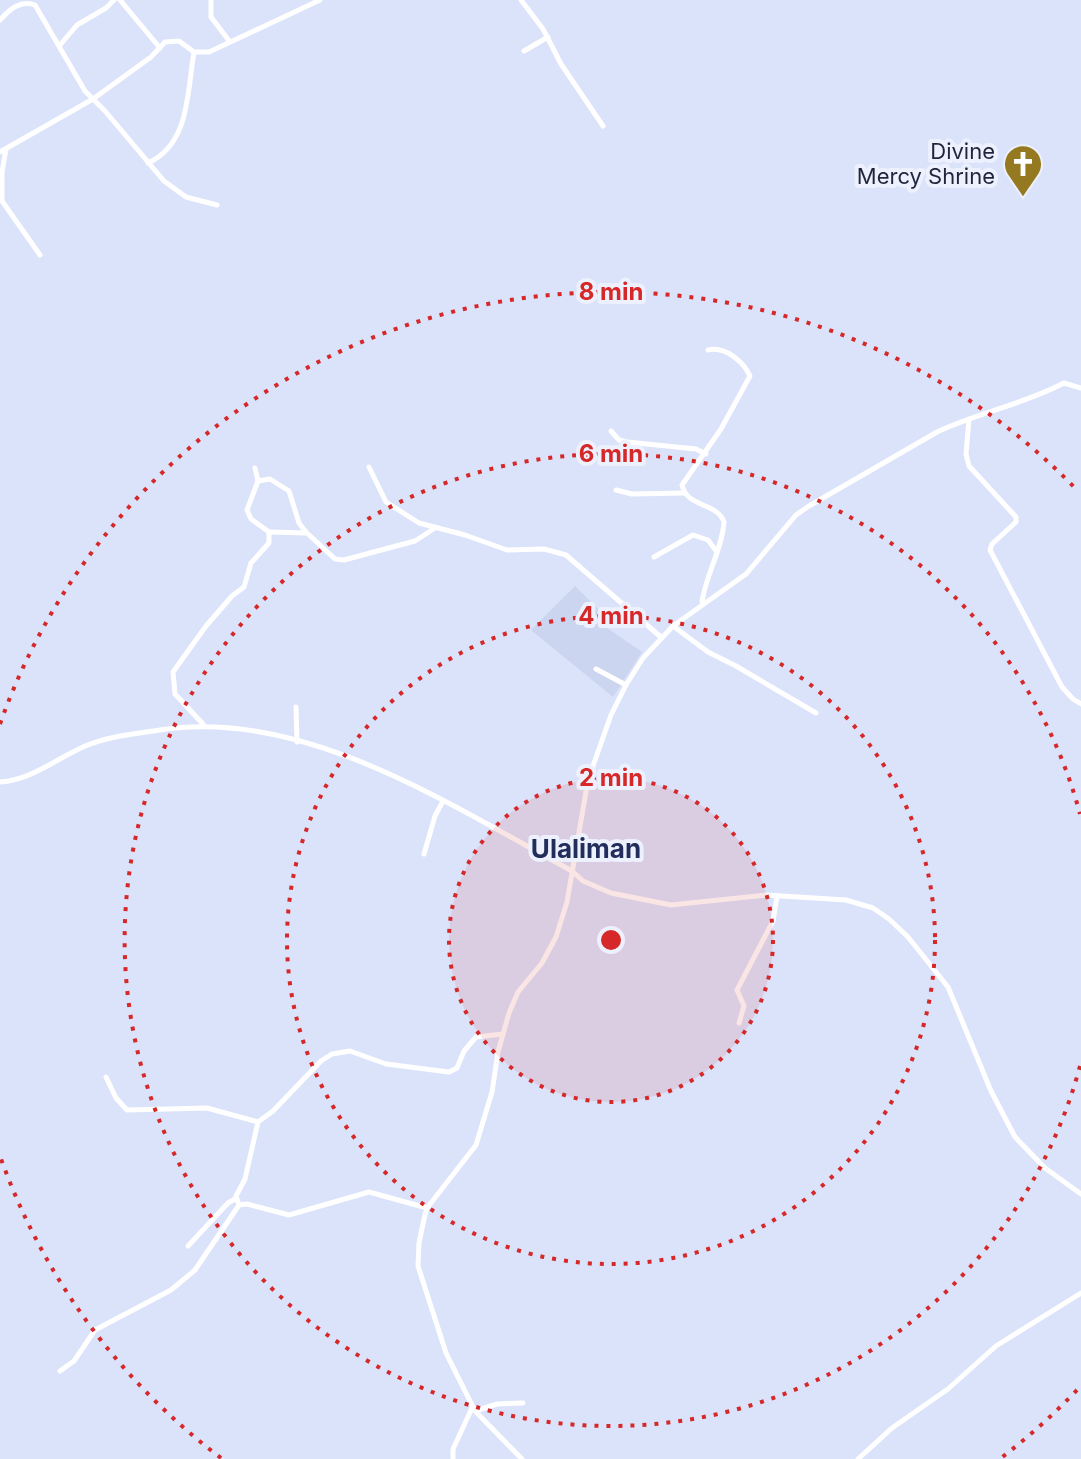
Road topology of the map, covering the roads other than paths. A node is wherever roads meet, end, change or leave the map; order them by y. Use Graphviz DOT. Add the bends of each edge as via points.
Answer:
graph roads {
  1 [pos="117,0"];
  2 [pos="211,0"];
  3 [pos="320,0"];
  4 [pos="521,0"];
  5 [pos="29,1"];
  6 [pos="0,20"];
  7 [pos="548,37"];
  8 [pos="230,42"];
  9 [pos="60,45"];
  10 [pos="160,48"];
  11 [pos="524,51"];
  12 [pos="194,52"];
  13 [pos="93,99"];
  14 [pos="603,126"];
  15 [pos="3,150"];
  16 [pos="148,163"];
  17 [pos="217,205"];
  18 [pos="40,255"];
  19 [pos="708,350"];
  20 [pos="1081,388"];
  21 [pos="969,419"];
  22 [pos="611,431"];
  23 [pos="706,454"];
  24 [pos="369,467"];
  25 [pos="255,468"];
  26 [pos="258,481"];
  27 [pos="616,490"];
  28 [pos="684,493"];
  29 [pos="435,528"];
  30 [pos="269,532"];
  31 [pos="307,533"];
  32 [pos="717,552"];
  33 [pos="654,557"];
  34 [pos="702,603"];
  35 [pos="673,626"];
  36 [pos="662,638"];
  37 [pos="596,669"];
  38 [pos="626,685"];
  39 [pos="1081,704"];
  40 [pos="296,707"];
  41 [pos="816,713"];
  42 [pos="204,725"];
  43 [pos="297,742"];
  44 [pos="0,782"];
  45 [pos="443,801"];
  46 [pos="424,854"];
  47 [pos="572,871"];
  48 [pos="777,896"];
  49 [pos="739,1023"];
  50 [pos="503,1034"];
  51 [pos="106,1077"];
  52 [pos="258,1122"];
  53 [pos="1081,1194"];
  54 [pos="237,1202"];
  55 [pos="427,1208"];
  56 [pos="188,1246"];
  57 [pos="1081,1293"];
  58 [pos="60,1371"];
  59 [pos="523,1403"];
  60 [pos="474,1409"];
  61 [pos="453,1459"];
  62 [pos="522,1459"];
  63 [pos="858,1459"];
  1 -- 9 [label="street" via="77,25"];
  1 -- 10 [label="street"];
  2 -- 8 [label="street" via="211,17"];
  3 -- 8 [label="street"];
  4 -- 7 [label="street"];
  5 -- 6 [label="street" via="16,4"];
  5 -- 9 [label="street"];
  7 -- 11 [label="street"];
  7 -- 14 [label="street"];
  8 -- 12 [label="street" via="209,52"];
  9 -- 13 [label="street"];
  10 -- 12 [label="street" via="177,40"];
  10 -- 13 [label="street"];
  12 -- 16 [label="street" via="187,108 177,137 163,155"];
  13 -- 15 [label="street"];
  13 -- 16 [label="street"];
  15 -- 18 [label="street" via="2,201"];
  16 -- 17 [label="street" via="176,192"];
  19 -- 23 [label="street" via="723,349 750,376"];
  20 -- 21 [label="street" via="1064,383"];
  21 -- 34 [label="street" via="937,432 796,515 746,574"];
  21 -- 39 [label="street" via="969,466 1016,517 990,550 1062,687"];
  22 -- 23 [label="street" via="627,442"];
  23 -- 28 [label="street" via="684,481"];
  24 -- 29 [label="street" via="386,502"];
  25 -- 26 [label="street"];
  26 -- 30 [label="street" via="247,510"];
  26 -- 31 [label="street" via="270,479 289,491"];
  27 -- 28 [label="street"];
  28 -- 32 [label="street" via="722,515"];
  29 -- 31 [label="street" via="415,541 344,560 335,559"];
  29 -- 36 [label="street" via="507,550 544,549 566,555"];
  30 -- 31 [label="street"];
  30 -- 42 [label="street" via="269,543 251,563 244,587 206,626 173,672 175,694"];
  32 -- 33 [label="street" via="708,540 693,535"];
  32 -- 34 [label="street"];
  34 -- 35 [label="street"];
  35 -- 36 [label="street"];
  35 -- 41 [label="street" via="708,652"];
  36 -- 38 [label="street"];
  37 -- 38 [label="street"];
  38 -- 47 [label="street" via="588,780"];
  40 -- 43 [label="street"];
  42 -- 43 [label="street"];
  42 -- 44 [label="street" via="97,742"];
  43 -- 45 [label="street" via="359,760"];
  45 -- 46 [label="street"];
  45 -- 47 [label="street"];
  47 -- 48 [label="street" via="611,893 671,905"];
  47 -- 50 [label="street" via="556,937 518,992"];
  48 -- 49 [label="street" via="773,921 737,990 744,1006"];
  48 -- 53 [label="street" via="861,903 898,927 948,987 1015,1137"];
  50 -- 52 [label="street" via="476,1037 449,1072 386,1064 350,1051 332,1054"];
  50 -- 55 [label="street" via="476,1145"];
  51 -- 52 [label="street" via="127,1110 207,1108"];
  52 -- 54 [label="street"];
  54 -- 55 [label="street" via="282,1215 369,1192"];
  54 -- 56 [label="street" via="228,1203"];
  54 -- 58 [label="street" via="195,1270 171,1290 95,1330 74,1361"];
  55 -- 60 [label="street" via="418,1266 446,1353"];
  57 -- 63 [label="street" via="996,1346"];
  59 -- 60 [label="street"];
  60 -- 61 [label="street"];
  60 -- 62 [label="street"];
}
